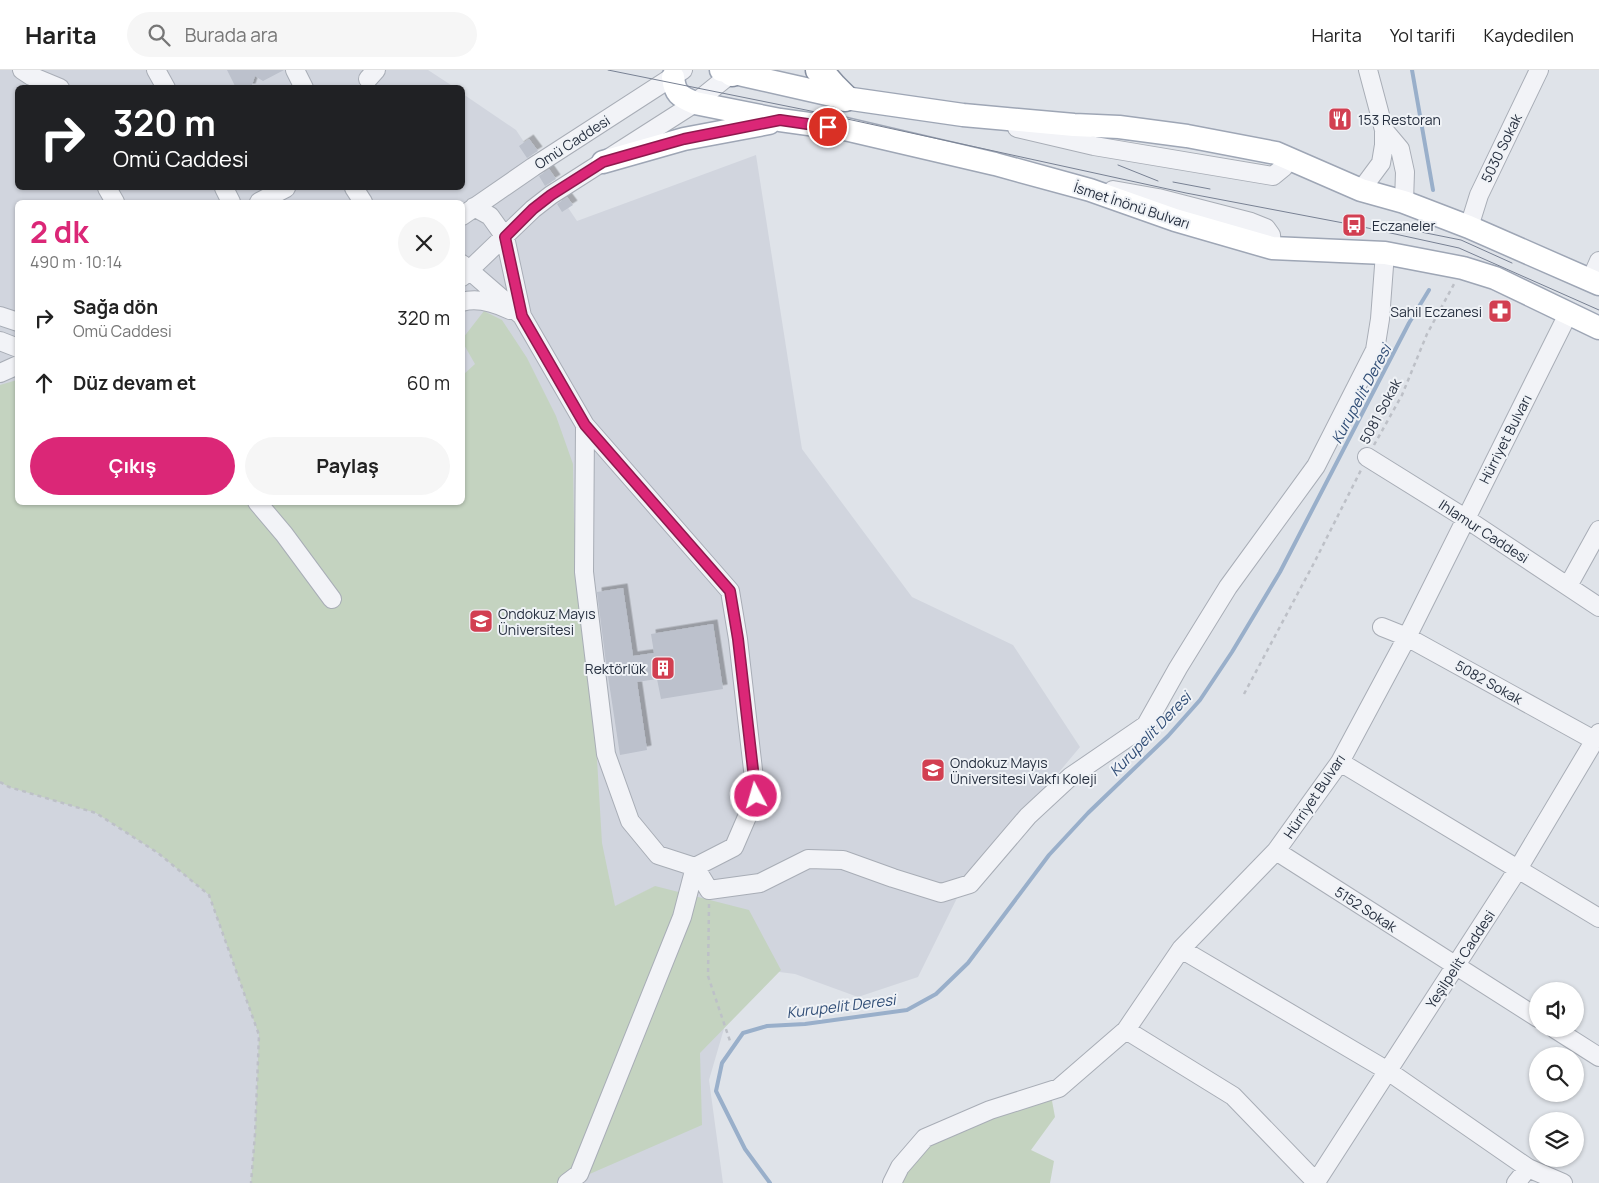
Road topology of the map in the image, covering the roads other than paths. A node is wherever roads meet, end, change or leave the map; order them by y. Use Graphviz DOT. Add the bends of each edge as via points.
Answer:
graph roads {
  1 [pos="22,70"];
  2 [pos="156,70"];
  3 [pos="820,70"];
  4 [pos="1368,70"];
  5 [pos="1539,70"];
  6 [pos="732,71"];
  7 [pos="678,74"];
  8 [pos="53,85"];
  9 [pos="164,85"];
  10 [pos="846,98"];
  11 [pos="695,103"];
  12 [pos="780,120"];
  13 [pos="1384,130"];
  14 [pos="603,162"];
  15 [pos="282,190"];
  16 [pos="1361,190"];
  17 [pos="263,200"];
  18 [pos="1404,202"];
  19 [pos="468,212"];
  20 [pos="1469,228"];
  21 [pos="505,237"];
  22 [pos="1385,253"];
  23 [pos="465,271"];
  24 [pos="1596,275"];
  25 [pos="465,301"];
  26 [pos="1569,312"];
  27 [pos="0,316"];
  28 [pos="522,316"];
  29 [pos="15,321"];
  30 [pos="1599,328"];
  31 [pos="0,341"];
  32 [pos="15,347"];
  33 [pos="15,366"];
  34 [pos="0,373"];
  35 [pos="585,425"];
  36 [pos="1367,456"];
  37 [pos="259,505"];
  38 [pos="1465,518"];
  39 [pos="1599,530"];
  40 [pos="1568,586"];
  41 [pos="332,598"];
  42 [pos="1599,607"];
  43 [pos="1382,627"];
  44 [pos="1407,637"];
  45 [pos="1595,747"];
  46 [pos="1340,762"];
  47 [pos="1276,851"];
  48 [pos="695,867"];
  49 [pos="1518,869"];
  50 [pos="1599,918"];
  51 [pos="1181,949"];
  52 [pos="1456,966"];
  53 [pos="1529,1012"];
  54 [pos="1126,1030"];
  55 [pos="1568,1037"];
  56 [pos="1599,1057"];
  57 [pos="1388,1071"];
  58 [pos="1528,1168"];
  59 [pos="567,1183"];
  60 [pos="892,1183"];
  61 [pos="1316,1183"];
  62 [pos="1516,1183"];
  63 [pos="1563,1183"];
  1 -- 8 [label="street"];
  2 -- 9 [label="street"];
  3 -- 10 [label="highway"];
  4 -- 13 [label="street"];
  5 -- 20 [label="street, 5030 Sokak" via="1479,195"];
  6 -- 10 [label="main road"];
  6 -- 11 [label="street"];
  7 -- 11 [label="main road, İsmet İnönü Bulvarı" via="674,90"];
  7 -- 19 [label="street, Omü Caddesi"];
  10 -- 16 [label="main road" via="963,116 1119,127 1187,136 1276,153"];
  11 -- 12 [label="main road, İsmet İnönü Bulvarı"];
  11 -- 14 [label="street"];
  12 -- 14 [label="main road" via="684,139"];
  12 -- 22 [label="main road, İsmet İnönü Bulvarı" via="845,129 995,164 1090,190 1175,220 1272,248"];
  13 -- 16 [label="street" via="1381,163"];
  13 -- 18 [label="street" via="1400,149 1405,172"];
  14 -- 21 [label="street" via="551,195"];
  15 -- 17 [label="street"];
  16 -- 18 [label="main road"];
  18 -- 20 [label="main road"];
  19 -- 21 [label="street" via="490,216"];
  20 -- 24 [label="main road"];
  21 -- 23 [label="street"];
  21 -- 28 [label="street"];
  22 -- 26 [label="main road, İsmet İnönü Bulvarı" via="1495,278"];
  22 -- 48 [label="street" via="1375,350 1316,466 1228,587 1146,725 1070,777 1028,816 970,884 941,893 843,860 808,859 760,883 709,890"];
  23 -- 28 [label="street"];
  25 -- 28 [label="street" via="471,299 495,304"];
  26 -- 30 [label="main road, İsmet İnönü Bulvarı"];
  26 -- 38 [label="street, Hürriyet Bulvarı"];
  27 -- 29 [label="street"];
  28 -- 35 [label="street"];
  31 -- 32 [label="street"];
  33 -- 34 [label="street"];
  35 -- 48 [label="street" via="584,572 606,754 630,821 658,855"];
  35 -- 48 [label="street" via="730,591 756,796 734,847"];
  36 -- 38 [label="street, Ihlamur Caddesi"];
  37 -- 41 [label="street"];
  38 -- 40 [label="street, Ihlamur Caddesi"];
  38 -- 44 [label="street, Hürriyet Bulvarı"];
  39 -- 40 [label="street"];
  40 -- 42 [label="street, Ihlamur Caddesi"];
  43 -- 44 [label="street, 5082 Sokak"];
  44 -- 45 [label="street, 5082 Sokak"];
  44 -- 46 [label="street, Hürriyet Bulvarı"];
  45 -- 49 [label="street, Yeşilpelit Caddesi"];
  46 -- 47 [label="street, Hürriyet Bulvarı"];
  46 -- 49 [label="street"];
  47 -- 51 [label="street, Hürriyet Bulvarı"];
  47 -- 52 [label="street, 5152 Sokak"];
  48 -- 59 [label="street" via="682,917 579,1174"];
  49 -- 50 [label="street"];
  49 -- 52 [label="street, Yeşilpelit Caddesi"];
  51 -- 54 [label="street, Hürriyet Bulvarı"];
  51 -- 57 [label="street"];
  52 -- 53 [label="street, 5152 Sokak"];
  52 -- 57 [label="street, Yeşilpelit Caddesi"];
  54 -- 60 [label="street, Hürriyet Bulvarı" via="1058,1088 990,1110 925,1138"];
  54 -- 61 [label="street" via="1234,1096"];
  55 -- 56 [label="street"];
  57 -- 58 [label="street"];
  57 -- 61 [label="street, Yeşilpelit Caddesi"];
  58 -- 62 [label="street"];
  58 -- 63 [label="street"];
}
